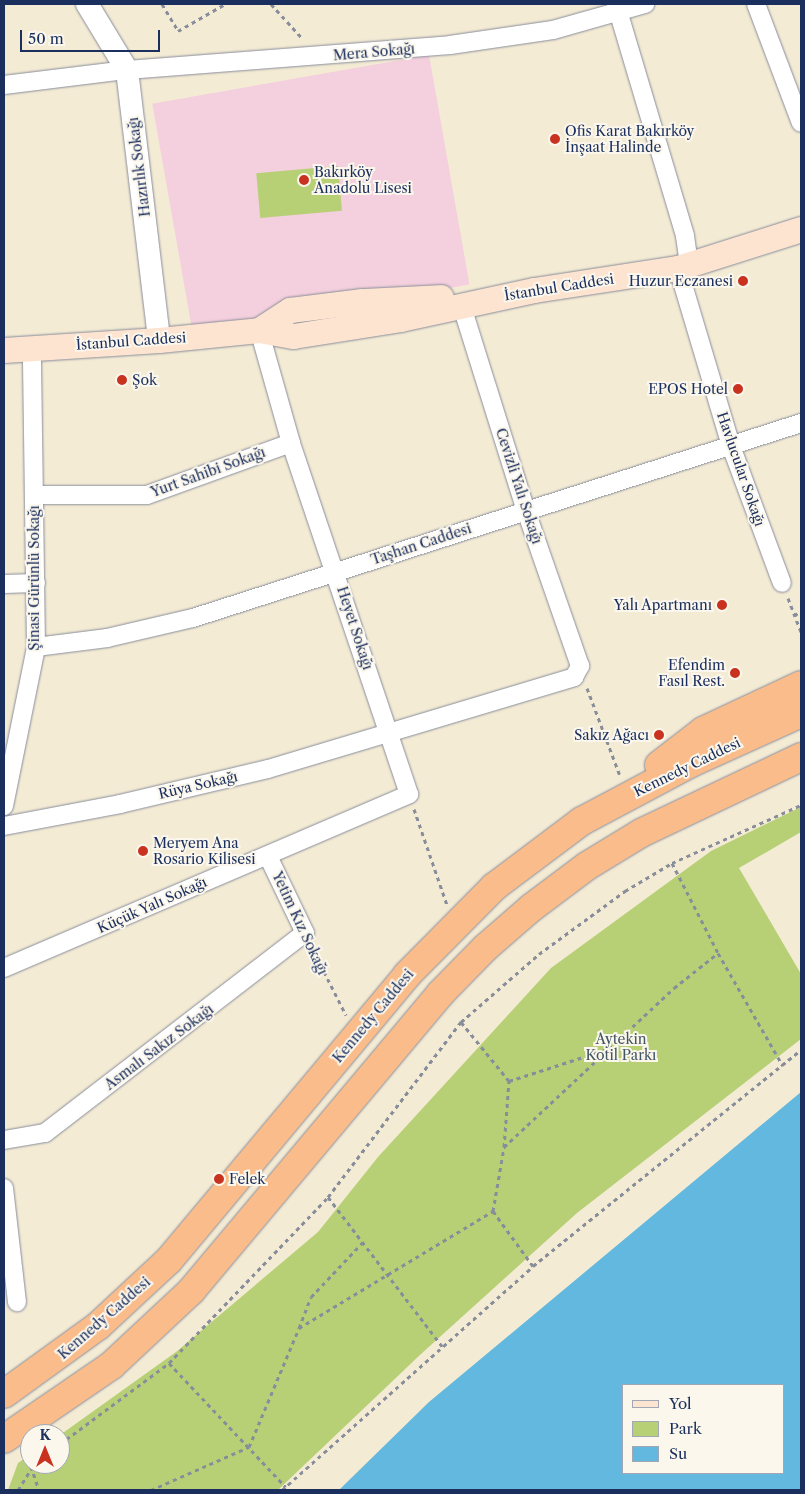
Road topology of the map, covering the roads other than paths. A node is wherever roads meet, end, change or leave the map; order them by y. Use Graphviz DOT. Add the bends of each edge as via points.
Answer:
graph roads {
  1 [pos="87,4"];
  2 [pos="645,4"];
  3 [pos="756,4"];
  4 [pos="617,9"];
  5 [pos="127,70"];
  6 [pos="4,84"];
  7 [pos="801,123"];
  8 [pos="801,229"];
  9 [pos="684,266"];
  10 [pos="462,304"];
  11 [pos="259,330"];
  12 [pos="159,340"];
  13 [pos="32,348"];
  14 [pos="4,350"];
  15 [pos="801,423"];
  16 [pos="290,443"];
  17 [pos="731,446"];
  18 [pos="35,494"];
  19 [pos="526,511"];
  20 [pos="336,570"];
  21 [pos="36,583"];
  22 [pos="782,583"];
  23 [pos="4,584"];
  24 [pos="36,647"];
  25 [pos="580,666"];
  26 [pos="801,685"];
  27 [pos="801,713"];
  28 [pos="390,732"];
  29 [pos="798,759"];
  30 [pos="410,794"];
  31 [pos="627,795"];
  32 [pos="4,806"];
  33 [pos="4,826"];
  34 [pos="268,856"];
  35 [pos="305,933"];
  36 [pos="4,968"];
  37 [pos="4,1140"];
  38 [pos="4,1188"];
  39 [pos="17,1302"];
  40 [pos="4,1394"];
  41 [pos="4,1439"];
  1 -- 5 [label="street, Hazırlık Sokağı"];
  2 -- 4 [label="street, Mera Sokağı"];
  3 -- 7 [label="street"];
  4 -- 5 [label="street, Mera Sokağı" via="553,30 450,45"];
  4 -- 9 [label="street, Havlucular Sokağı" via="686,236"];
  5 -- 6 [label="street, Mera Sokağı"];
  5 -- 12 [label="street, Hazırlık Sokağı"];
  8 -- 9 [label="main road, İstanbul Caddesi"];
  9 -- 10 [label="main road, İstanbul Caddesi"];
  9 -- 17 [label="street, Havlucular Sokağı"];
  10 -- 11 [label="main road, İstanbul Caddesi" via="450,297 362,301 290,310"];
  10 -- 19 [label="street, Cevizli Yalı Sokağı"];
  11 -- 12 [label="main road, İstanbul Caddesi"];
  11 -- 16 [label="street, Heyet Sokağı"];
  12 -- 13 [label="main road, İstanbul Caddesi"];
  13 -- 14 [label="main road, İstanbul Caddesi"];
  13 -- 18 [label="street, Şinasi Gürünlü Sokağı"];
  15 -- 17 [label="street, Taşhan Caddesi"];
  16 -- 18 [label="street, Yurt Sahibi Sokağı" via="147,495"];
  16 -- 20 [label="street, Heyet Sokağı"];
  17 -- 19 [label="street, Taşhan Caddesi"];
  17 -- 22 [label="street, Havlucular Sokağı"];
  18 -- 21 [label="street, Şinasi Gürünlü Sokağı"];
  19 -- 20 [label="street, Taşhan Caddesi"];
  19 -- 25 [label="street, Cevizli Yalı Sokağı"];
  20 -- 24 [label="street, Taşhan Caddesi" via="193,618 107,638"];
  20 -- 28 [label="street, Heyet Sokağı"];
  21 -- 23 [label="street"];
  21 -- 24 [label="street, Şinasi Gürünlü Sokağı"];
  24 -- 32 [label="street, Şinasi Gürünlü Sokağı"];
  25 -- 28 [label="street, Rüya Sokağı" via="574,677"];
  26 -- 31 [label="highway" via="703,731"];
  27 -- 31 [label="highway, Kennedy Caddesi"];
  28 -- 30 [label="street, Heyet Sokağı"];
  28 -- 33 [label="street, Rüya Sokağı" via="268,769"];
  29 -- 41 [label="highway" via="641,833 587,866 531,908 485,948 440,994 191,1291 112,1365"];
  30 -- 34 [label="street, Küçük Yalı Sokağı"];
  31 -- 40 [label="highway, Kennedy Caddesi" via="582,821 525,863 454,925 407,975 169,1260 98,1326"];
  34 -- 35 [label="street, Yetim Kız Sokağı"];
  34 -- 36 [label="street, Küçük Yalı Sokağı"];
  35 -- 37 [label="street, Asmalı Sakız Sokağı" via="45,1133"];
  38 -- 39 [label="street"];
}
